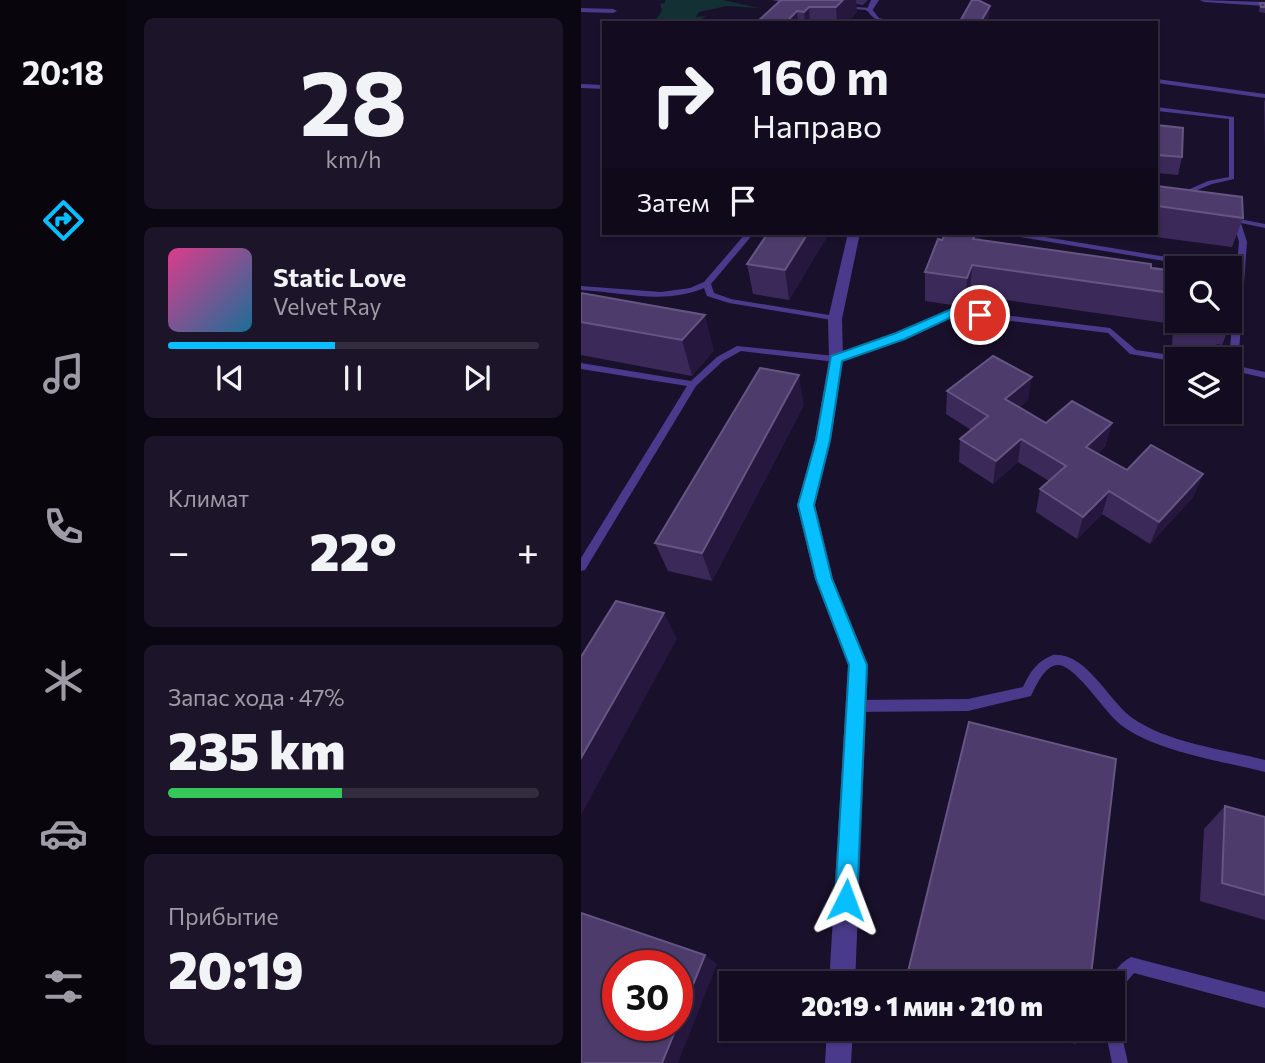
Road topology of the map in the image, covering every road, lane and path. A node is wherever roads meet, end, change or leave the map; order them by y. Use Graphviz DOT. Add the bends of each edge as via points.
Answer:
graph roads {
  1 [pos="774,0"];
  2 [pos="876,0"];
  3 [pos="1204,0"];
  4 [pos="781,1"];
  5 [pos="1244,1"];
  6 [pos="794,2"];
  7 [pos="1265,4"];
  8 [pos="831,6"];
  9 [pos="773,8"];
  10 [pos="869,9"];
  11 [pos="581,10"];
  12 [pos="613,11"];
  13 [pos="880,21"];
  14 [pos="1158,81"];
  15 [pos="581,86"];
  16 [pos="602,87"];
  17 [pos="1265,96"];
  18 [pos="1158,109"];
  19 [pos="1170,195"];
  20 [pos="1184,197"];
  21 [pos="1180,209"];
  22 [pos="1224,218"];
  23 [pos="1236,220"];
  24 [pos="1265,226"];
  25 [pos="748,235"];
  26 [pos="854,235"];
  27 [pos="1021,235"];
  28 [pos="1242,256"];
  29 [pos="1165,259"];
  30 [pos="707,284"];
  31 [pos="581,288"];
  32 [pos="835,319"];
  33 [pos="1165,357"];
  34 [pos="836,359"];
  35 [pos="581,366"];
  36 [pos="1242,370"];
  37 [pos="1265,375"];
  38 [pos="692,384"];
  39 [pos="581,567"];
  40 [pos="855,706"];
  41 [pos="1265,766"];
  42 [pos="843,971"];
  43 [pos="1125,972"];
  44 [pos="1265,1000"];
  45 [pos="839,1041"];
  46 [pos="1115,1041"];
  47 [pos="838,1063"];
  48 [pos="1120,1063"];
  1 -- 4 [label="lane"];
  2 -- 10 [label="street"];
  3 -- 5 [label="street"];
  4 -- 6 [label="lane"];
  4 -- 9 [label="lane"];
  5 -- 7 [label="street"];
  8 -- 10 [label="lane"];
  10 -- 13 [label="lane"];
  11 -- 12 [label="street"];
  14 -- 17 [label="lane"];
  15 -- 16 [label="lane"];
  18 -- 20 [label="lane" via="1233,118 1232,178 1210,182"];
  19 -- 20 [label="lane"];
  20 -- 21 [label="lane"];
  22 -- 23 [label="lane"];
  23 -- 24 [label="lane"];
  23 -- 28 [label="lane"];
  25 -- 30 [label="lane"];
  26 -- 32 [label="street"];
  27 -- 29 [label="lane"];
  30 -- 31 [label="lane" via="676,295"];
  30 -- 32 [label="lane" via="710,294 729,301"];
  32 -- 34 [label="street"];
  33 -- 34 [label="lane" via="1133,352 1110,331 954,311"];
  34 -- 38 [label="lane" via="740,348"];
  34 -- 40 [label="street" via="823,440 806,505 824,579 858,665"];
  35 -- 38 [label="lane"];
  36 -- 37 [label="lane"];
  38 -- 39 [label="lane"];
  40 -- 41 [label="lane" via="968,705 1027,692 1046,663 1060,660 1075,666 1127,722 1151,736"];
  40 -- 42 [label="street"];
  43 -- 44 [label="lane" via="1131,965"];
  45 -- 47 [label="street"];
  46 -- 48 [label="lane"];
}
